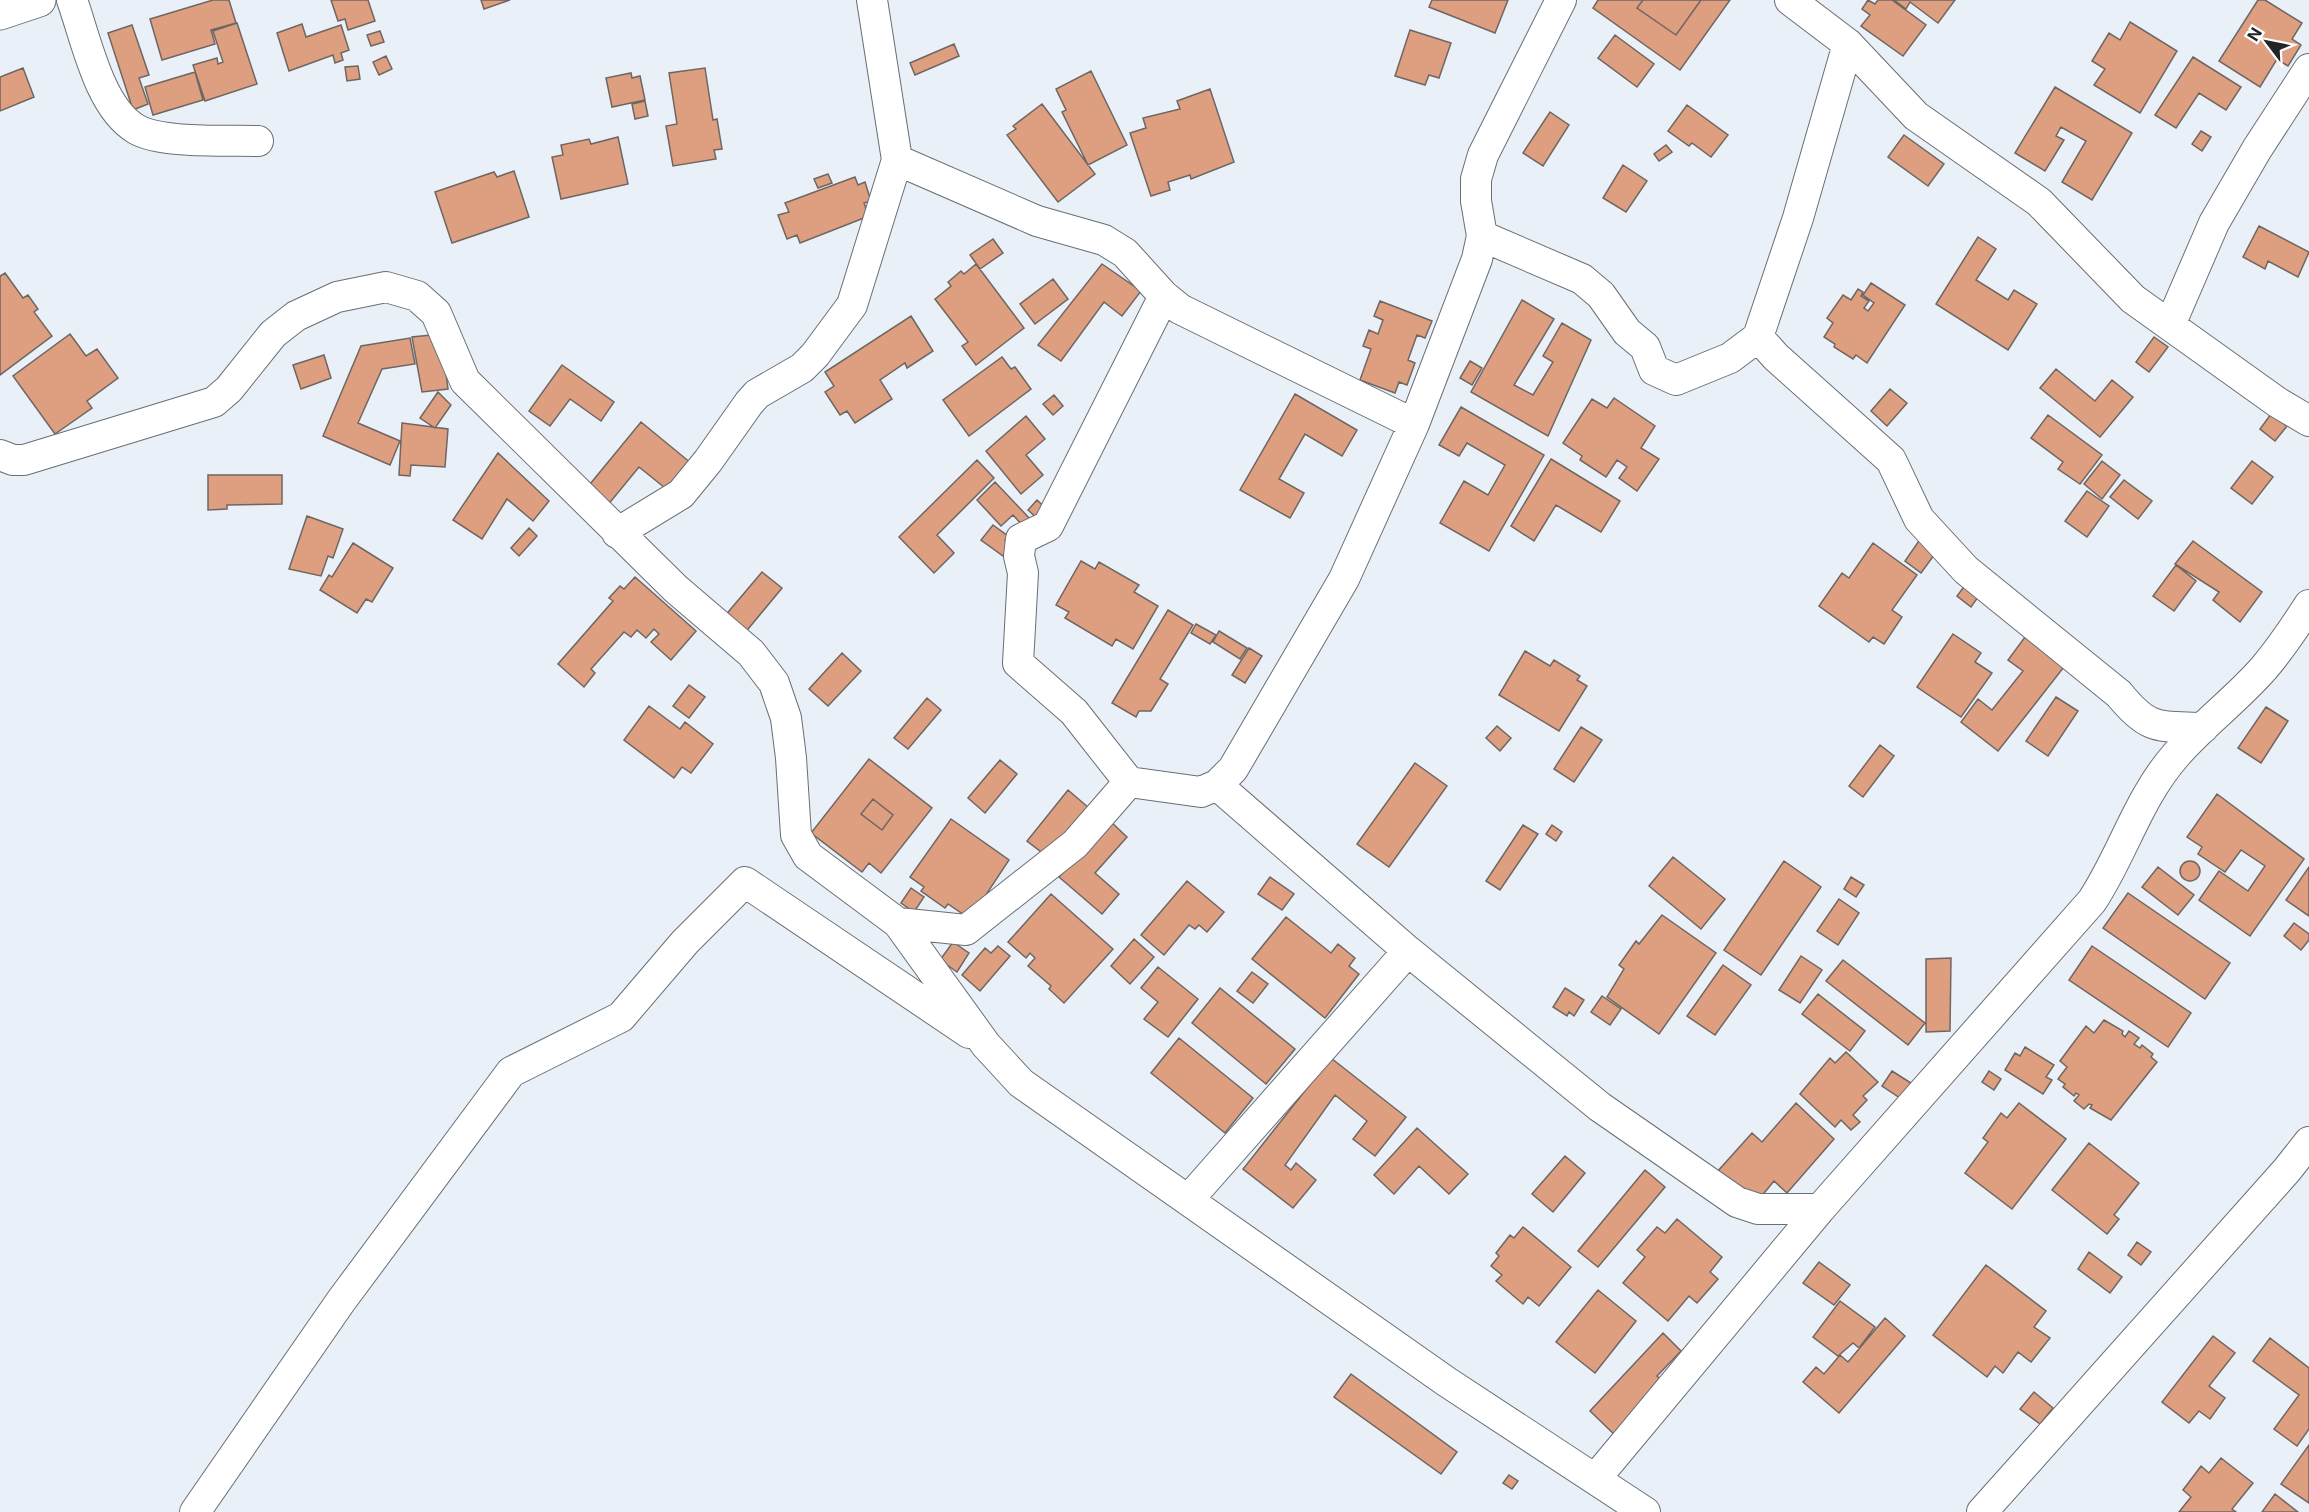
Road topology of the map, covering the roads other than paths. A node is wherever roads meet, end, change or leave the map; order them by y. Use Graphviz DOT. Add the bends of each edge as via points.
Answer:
graph roads {
  1 [pos="39,0"];
  2 [pos="72,0"];
  3 [pos="872,0"];
  4 [pos="1561,0"];
  5 [pos="1790,0"];
  6 [pos="0,13"];
  7 [pos="1848,44"];
  8 [pos="2309,69"];
  9 [pos="258,141"];
  10 [pos="897,160"];
  11 [pos="1482,236"];
  12 [pos="1164,296"];
  13 [pos="2170,325"];
  14 [pos="1758,337"];
  15 [pos="2309,421"];
  16 [pos="1414,424"];
  17 [pos="0,455"];
  18 [pos="617,532"];
  19 [pos="2309,605"];
  20 [pos="2203,728"];
  21 [pos="1129,782"];
  22 [pos="1217,785"];
  23 [pos="898,923"];
  24 [pos="1408,951"];
  25 [pos="986,1045"];
  26 [pos="2309,1142"];
  27 [pos="1188,1200"];
  28 [pos="1820,1209"];
  29 [pos="1596,1478"];
  30 [pos="195,1512"];
  31 [pos="1645,1512"];
  32 [pos="1982,1512"];
  1 -- 6 [label="main road"];
  2 -- 9 [label="street" via="102,87 117,114 137,130 170,138"];
  3 -- 10 [label="street"];
  4 -- 11 [label="street" via="1483,155 1476,179"];
  5 -- 7 [label="street"];
  7 -- 13 [label="street" via="1916,116 2038,202 2115,283"];
  7 -- 14 [label="street" via="1798,218"];
  8 -- 13 [label="street" via="2214,223"];
  10 -- 12 [label="street" via="1037,221 1104,240 1125,253"];
  10 -- 18 [label="street" via="852,305 830,337 802,368 757,394 681,494"];
  11 -- 14 [label="street" via="1582,279 1601,295 1627,332 1645,347 1654,370 1676,380 1730,358"];
  11 -- 16 [label="street" via="1477,259"];
  12 -- 16 [label="street" via="1207,323"];
  12 -- 21 [label="street" via="1048,526 1021,539 1019,556 1023,573 1018,663 1074,712"];
  13 -- 15 [label="street"];
  14 -- 20 [label="street" via="1891,460 1919,519 1983,586 2119,694 2146,723"];
  16 -- 22 [label="street" via="1344,579 1233,769"];
  17 -- 18 [label="street" via="24,460 214,402 273,334 296,316 337,297 386,287 417,296 436,313 465,381"];
  18 -- 23 [label="street" via="751,653 774,683 786,718 792,758 796,835 808,856"];
  19 -- 20 [label="street" via="2289,638 2263,669"];
  20 -- 28 [label="street" via="2175,756 2149,795 2092,901"];
  21 -- 22 [label="street" via="1201,792"];
  21 -- 23 [label="street" via="1075,844 966,930"];
  22 -- 24 [label="street"];
  23 -- 25 [label="street"];
  24 -- 27 [label="street"];
  24 -- 28 [label="street" via="1600,1107 1737,1202 1758,1209"];
  25 -- 27 [label="street" via="1021,1083"];
  25 -- 30 [label="street" via="745,882 685,942 621,1017 512,1072 340,1301"];
  26 -- 32 [label="street"];
  27 -- 29 [label="street" via="1447,1382"];
  28 -- 29 [label="street"];
  29 -- 31 [label="street"];
}
